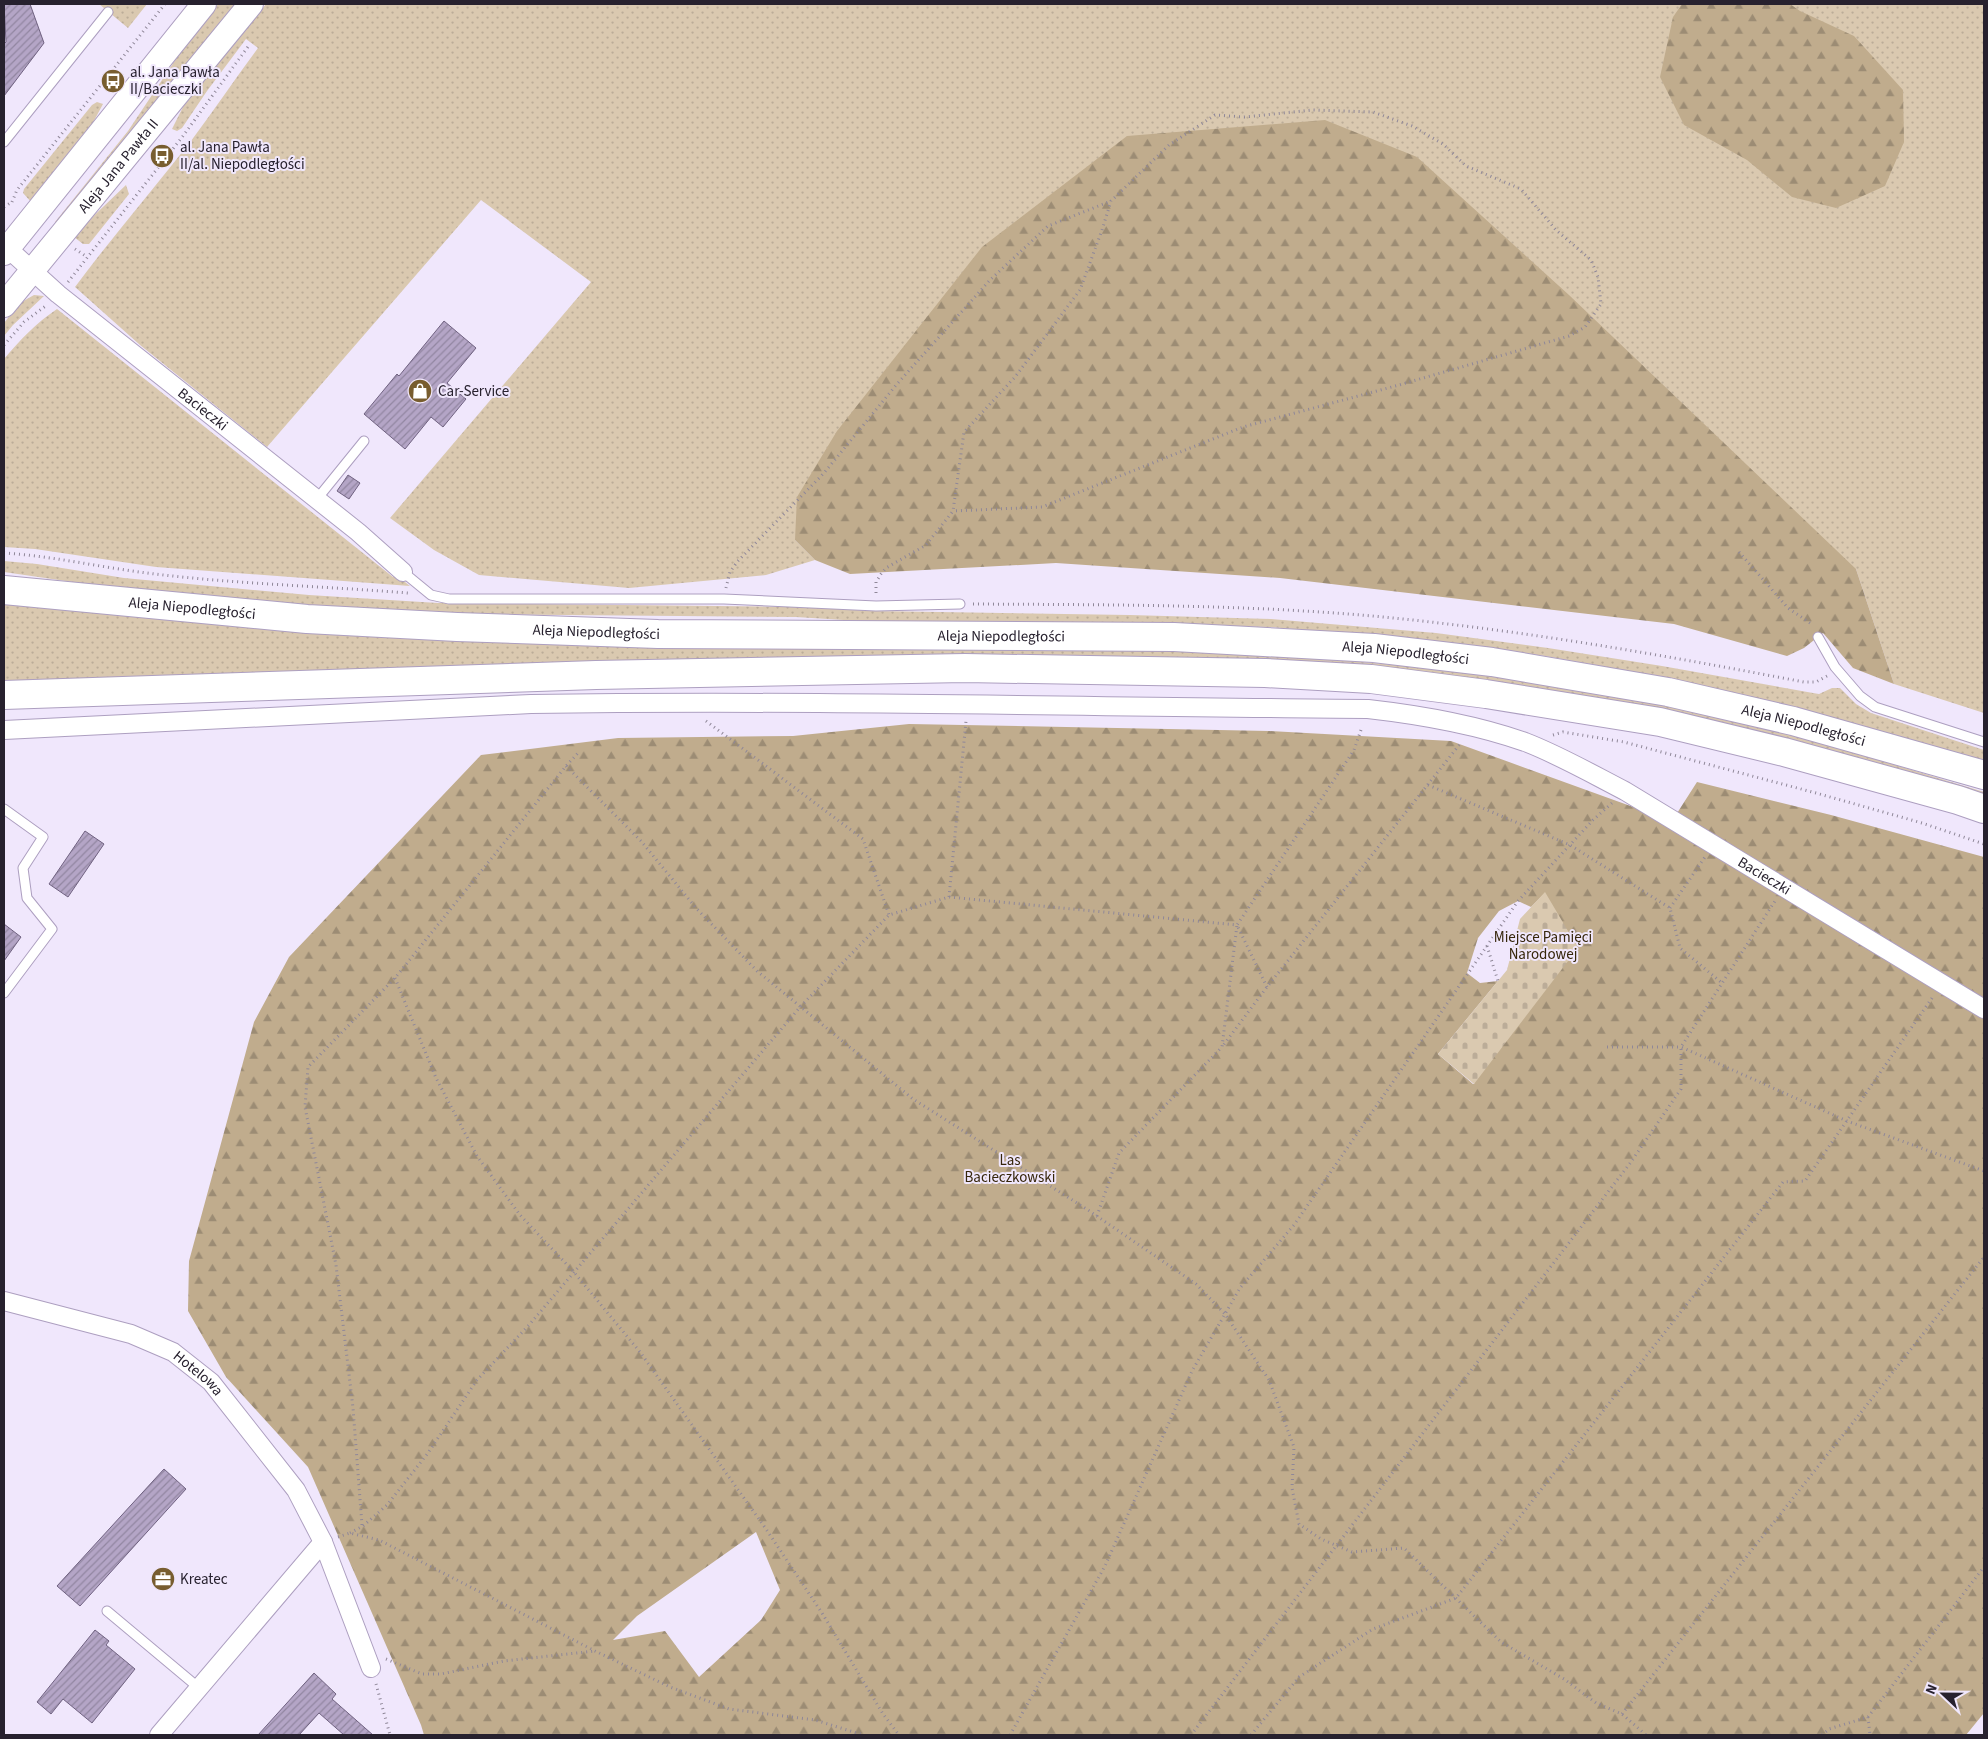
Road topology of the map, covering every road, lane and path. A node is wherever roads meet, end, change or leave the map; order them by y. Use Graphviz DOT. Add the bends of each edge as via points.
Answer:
graph roads {
  1 [pos="165,4"];
  2 [pos="204,4"];
  3 [pos="251,4"];
  4 [pos="108,12"];
  5 [pos="250,44"];
  6 [pos="4,142"];
  7 [pos="1111,201"];
  8 [pos="12,202"];
  9 [pos="5,249"];
  10 [pos="32,271"];
  11 [pos="58,294"];
  12 [pos="4,305"];
  13 [pos="4,345"];
  14 [pos="364,441"];
  15 [pos="317,499"];
  16 [pos="953,511"];
  17 [pos="1739,552"];
  18 [pos="4,553"];
  19 [pos="403,572"];
  20 [pos="4,590"];
  21 [pos="431,595"];
  22 [pos="724,599"];
  23 [pos="960,604"];
  24 [pos="876,606"];
  25 [pos="1820,640"];
  26 [pos="4,695"];
  27 [pos="966,715"];
  28 [pos="706,720"];
  29 [pos="1353,725"];
  30 [pos="1362,726"];
  31 [pos="1371,726"];
  32 [pos="4,730"];
  33 [pos="1984,742"];
  34 [pos="1460,744"];
  35 [pos="1542,749"];
  36 [pos="578,753"];
  37 [pos="566,766"];
  38 [pos="1984,776"];
  39 [pos="1428,785"];
  40 [pos="1625,791"];
  41 [pos="4,809"];
  42 [pos="1984,809"];
  43 [pos="1984,844"];
  44 [pos="1570,845"];
  45 [pos="1714,845"];
  46 [pos="1780,894"];
  47 [pos="949,896"];
  48 [pos="1670,908"];
  49 [pos="889,915"];
  50 [pos="1237,925"];
  51 [pos="1487,946"];
  52 [pos="394,978"];
  53 [pos="1498,981"];
  54 [pos="1722,983"];
  55 [pos="1942,983"];
  56 [pos="1267,986"];
  57 [pos="4,993"];
  58 [pos="801,1006"];
  59 [pos="1984,1008"];
  60 [pos="1222,1047"];
  61 [pos="1608,1047"];
  62 [pos="1681,1047"];
  63 [pos="1847,1121"];
  64 [pos="1984,1171"];
  65 [pos="1096,1216"];
  66 [pos="1984,1257"];
  67 [pos="573,1271"];
  68 [pos="4,1301"];
  69 [pos="1225,1314"];
  70 [pos="362,1526"];
  71 [pos="350,1533"];
  72 [pos="323,1542"];
  73 [pos="1336,1545"];
  74 [pos="1984,1567"];
  75 [pos="1456,1598"];
  76 [pos="107,1611"];
  77 [pos="362,1640"];
  78 [pos="596,1651"];
  79 [pos="372,1668"];
  80 [pos="199,1688"];
  81 [pos="1622,1714"];
  82 [pos="1868,1718"];
  83 [pos="159,1735"];
  84 [pos="390,1735"];
  85 [pos="863,1735"];
  86 [pos="899,1735"];
  87 [pos="1010,1735"];
  88 [pos="1191,1735"];
  89 [pos="1251,1735"];
  90 [pos="1646,1735"];
  91 [pos="1822,1735"];
  92 [pos="1870,1735"];
  1 -- 8 [label="path" via="17,190"];
  2 -- 9 [label="main road"];
  3 -- 10 [label="main road, Aleja Jana Pawła II"];
  4 -- 6 [label="lane"];
  5 -- 11 [label="path" via="183,136"];
  7 -- 16 [label="path" via="1080,290 1015,377 964,432"];
  7 -- 16 [label="path" via="1169,145 1215,115 1244,117 1313,110 1373,112 1412,126 1443,144 1466,166 1521,189 1556,230 1591,260 1598,276 1601,304 1585,327 1569,336 1243,427 1042,507"];
  7 -- 22 [label="path" via="1048,226 990,280 897,384 824,473 737,562 730,572"];
  9 -- 10 [label="street, Bacieczki"];
  10 -- 11 [label="street, Bacieczki"];
  10 -- 12 [label="main road, Aleja Jana Pawła II"];
  11 -- 13 [label="path" via="24,322"];
  11 -- 15 [label="street, Bacieczki"];
  14 -- 15 [label="lane"];
  15 -- 19 [label="street, Bacieczki"];
  16 -- 24 [label="path" via="926,544 880,574 876,582"];
  17 -- 25 [label="path" via="1788,608 1823,632"];
  18 -- 21 [label="path" via="156,574"];
  19 -- 21 [label="lane"];
  20 -- 38 [label="main road, Aleja Niepodległości" via="306,619 457,626 658,634 1174,637 1374,648 1492,662 1668,692 1793,721"];
  21 -- 22 [label="lane" via="449,599"];
  22 -- 24 [label="lane"];
  23 -- 24 [label="lane"];
  25 -- 33 [label="lane" via="1835,667 1860,696 1875,706"];
  26 -- 42 [label="main road, Aleja Niepodległości" via="596,675 965,668 1303,675 1371,679 1660,722 1784,752"];
  27 -- 47 [label="path"];
  28 -- 49 [label="path" via="863,839"];
  29 -- 30 [label="path"];
  30 -- 31 [label="path"];
  30 -- 50 [label="path" via="1354,750"];
  32 -- 35 [label="street, Bacieczki" via="531,704 956,704 1368,709 1476,727"];
  34 -- 39 [label="path"];
  35 -- 40 [label="street, Bacieczki"];
  35 -- 43 [label="path" via="1552,736 1563,732 1624,742 1922,823"];
  36 -- 37 [label="path"];
  37 -- 52 [label="path"];
  37 -- 58 [label="path" via="642,841 696,908 757,971"];
  39 -- 44 [label="path"];
  39 -- 56 [label="path"];
  40 -- 44 [label="path"];
  40 -- 45 [label="street, Bacieczki"];
  41 -- 57 [label="lane" via="43,837 23,868 27,898 52,929"];
  44 -- 48 [label="path"];
  44 -- 51 [label="path" via="1518,901"];
  45 -- 48 [label="path"];
  45 -- 55 [label="street, Bacieczki"];
  46 -- 54 [label="path"];
  47 -- 49 [label="path"];
  47 -- 50 [label="path"];
  48 -- 54 [label="path" via="1680,948"];
  49 -- 58 [label="path"];
  50 -- 56 [label="path"];
  50 -- 60 [label="path"];
  51 -- 53 [label="path"];
  51 -- 69 [label="path" via="1294,1225 1240,1288"];
  52 -- 67 [label="path" via="436,1078 478,1156 520,1215"];
  52 -- 70 [label="path" via="308,1067 305,1107 336,1265 353,1408"];
  54 -- 62 [label="path"];
  55 -- 59 [label="street, Bacieczki"];
  55 -- 63 [label="path"];
  56 -- 60 [label="path"];
  58 -- 65 [label="path" via="913,1098"];
  58 -- 67 [label="path"];
  60 -- 65 [label="path" via="1119,1153"];
  61 -- 62 [label="path"];
  62 -- 63 [label="path"];
  62 -- 73 [label="path" via="1681,1089 1636,1154"];
  63 -- 64 [label="path"];
  63 -- 75 [label="path" via="1805,1181 1783,1182"];
  65 -- 69 [label="path" via="1196,1284"];
  66 -- 81 [label="path"];
  67 -- 70 [label="path" via="529,1325 477,1380 428,1453 387,1505"];
  67 -- 86 [label="path" via="640,1352 766,1530"];
  68 -- 72 [label="street, Hotelowa" via="131,1334 173,1352 211,1382 296,1490"];
  69 -- 73 [label="path" via="1270,1380 1294,1447 1292,1488 1299,1524"];
  69 -- 87 [label="path" via="1192,1372 1105,1566"];
  70 -- 71 [label="path"];
  71 -- 72 [label="path"];
  71 -- 78 [label="path" via="379,1540"];
  72 -- 77 [label="street, Hotelowa"];
  72 -- 80 [label="street"];
  73 -- 75 [label="path" via="1352,1552 1404,1548"];
  73 -- 88 [label="path"];
  74 -- 82 [label="path"];
  75 -- 81 [label="path" via="1501,1642 1564,1679 1596,1703"];
  75 -- 89 [label="path" via="1373,1629 1299,1677"];
  76 -- 80 [label="lane"];
  77 -- 78 [label="path" via="388,1660 422,1674 442,1674 504,1661"];
  77 -- 79 [label="street, Hotelowa"];
  78 -- 85 [label="path" via="670,1687 729,1709 815,1720"];
  79 -- 84 [label="path"];
  80 -- 83 [label="street"];
  81 -- 90 [label="path"];
  82 -- 91 [label="path" via="1829,1728"];
  82 -- 92 [label="path"];
}
